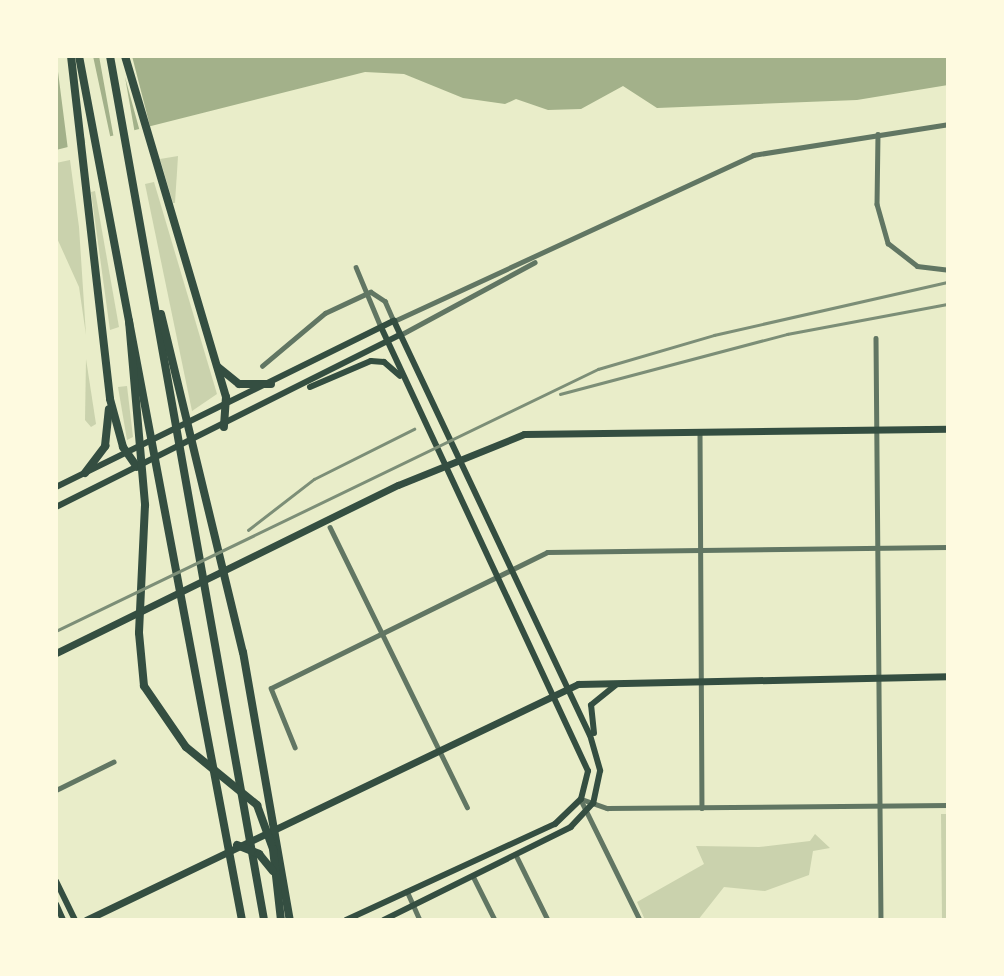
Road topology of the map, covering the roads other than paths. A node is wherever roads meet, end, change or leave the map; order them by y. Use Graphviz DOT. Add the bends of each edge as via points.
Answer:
graph roads {
  1 [pos="71,56"];
  2 [pos="79,56"];
  3 [pos="110,56"];
  4 [pos="125,56"];
  5 [pos="948,124"];
  6 [pos="878,134"];
  7 [pos="540,258"];
  8 [pos="356,267"];
  9 [pos="948,270"];
  10 [pos="370,292"];
  11 [pos="155,298"];
  12 [pos="129,304"];
  13 [pos="394,321"];
  14 [pos="381,328"];
  15 [pos="400,335"];
  16 [pos="876,338"];
  17 [pos="388,342"];
  18 [pos="216,365"];
  19 [pos="262,366"];
  20 [pos="271,384"];
  21 [pos="293,393"];
  22 [pos="410,393"];
  23 [pos="110,399"];
  24 [pos="227,405"];
  25 [pos="224,427"];
  26 [pos="877,429"];
  27 [pos="948,429"];
  28 [pos="700,431"];
  29 [pos="126,453"];
  30 [pos="462,460"];
  31 [pos="137,467"];
  32 [pos="446,467"];
  33 [pos="85,473"];
  34 [pos="56,486"];
  35 [pos="56,507"];
  36 [pos="330,527"];
  37 [pos="948,547"];
  38 [pos="878,548"];
  39 [pos="701,550"];
  40 [pos="509,570"];
  41 [pos="496,576"];
  42 [pos="381,632"];
  43 [pos="56,653"];
  44 [pos="948,676"];
  45 [pos="879,677"];
  46 [pos="658,679"];
  47 [pos="702,679"];
  48 [pos="271,688"];
  49 [pos="567,688"];
  50 [pos="554,692"];
  51 [pos="295,747"];
  52 [pos="438,747"];
  53 [pos="600,759"];
  54 [pos="113,762"];
  55 [pos="56,790"];
  56 [pos="581,799"];
  57 [pos="593,803"];
  58 [pos="948,805"];
  59 [pos="880,806"];
  60 [pos="467,807"];
  61 [pos="702,808"];
  62 [pos="587,811"];
  63 [pos="278,826"];
  64 [pos="268,831"];
  65 [pos="237,845"];
  66 [pos="516,855"];
  67 [pos="276,876"];
  68 [pos="473,876"];
  69 [pos="56,881"];
  70 [pos="406,891"];
  71 [pos="289,901"];
  72 [pos="56,904"];
  73 [pos="413,905"];
  74 [pos="63,920"];
  75 [pos="75,920"];
  76 [pos="86,920"];
  77 [pos="242,920"];
  78 [pos="264,920"];
  79 [pos="281,920"];
  80 [pos="290,920"];
  81 [pos="298,920"];
  82 [pos="345,920"];
  83 [pos="384,920"];
  84 [pos="420,920"];
  85 [pos="495,920"];
  86 [pos="548,920"];
  87 [pos="640,920"];
  88 [pos="881,920"];
  1 -- 23 [label="highway"];
  2 -- 12 [label="highway"];
  3 -- 11 [label="highway"];
  4 -- 18 [label="highway"];
  5 -- 6 [label="street"];
  6 -- 7 [label="street" via="742,159"];
  6 -- 9 [label="street" via="877,204 888,243 917,266"];
  7 -- 13 [label="street"];
  7 -- 15 [label="street"];
  8 -- 10 [label="street"];
  10 -- 13 [label="street" via="384,301"];
  10 -- 14 [label="street"];
  10 -- 19 [label="street" via="325,313"];
  11 -- 63 [label="highway" via="172,350 243,652"];
  11 -- 78 [label="highway"];
  12 -- 64 [label="highway" via="145,505 139,633 144,686 158,714 186,747 249,794"];
  12 -- 77 [label="highway"];
  13 -- 14 [label="main road"];
  13 -- 15 [label="main road"];
  14 -- 17 [label="main road"];
  14 -- 20 [label="main road"];
  15 -- 17 [label="main road"];
  15 -- 30 [label="main road"];
  16 -- 26 [label="street"];
  17 -- 21 [label="main road"];
  17 -- 22 [label="main road"];
  18 -- 20 [label="highway" via="239,384"];
  18 -- 24 [label="highway"];
  20 -- 24 [label="main road"];
  21 -- 22 [label="main road" via="371,361 390,366"];
  21 -- 25 [label="main road"];
  22 -- 32 [label="main road"];
  23 -- 29 [label="highway"];
  23 -- 33 [label="highway" via="106,442"];
  24 -- 25 [label="highway"];
  24 -- 29 [label="main road"];
  25 -- 31 [label="main road"];
  26 -- 27 [label="main road"];
  26 -- 28 [label="main road"];
  26 -- 38 [label="street"];
  28 -- 30 [label="main road" via="524,434"];
  28 -- 39 [label="street"];
  29 -- 31 [label="highway"];
  29 -- 33 [label="main road"];
  30 -- 32 [label="main road"];
  30 -- 40 [label="main road"];
  31 -- 35 [label="main road"];
  32 -- 41 [label="main road"];
  32 -- 43 [label="main road"];
  33 -- 34 [label="main road"];
  36 -- 42 [label="street"];
  37 -- 38 [label="street"];
  38 -- 39 [label="street"];
  38 -- 45 [label="street"];
  39 -- 40 [label="street" via="551,552"];
  39 -- 47 [label="street"];
  40 -- 41 [label="street"];
  40 -- 49 [label="main road"];
  41 -- 42 [label="street"];
  41 -- 50 [label="main road"];
  42 -- 48 [label="street"];
  42 -- 52 [label="street"];
  44 -- 45 [label="main road"];
  45 -- 47 [label="main road"];
  45 -- 59 [label="street"];
  46 -- 47 [label="main road"];
  46 -- 49 [label="main road"];
  46 -- 53 [label="main road" via="612,686 594,699 589,713"];
  47 -- 61 [label="street"];
  48 -- 51 [label="street"];
  49 -- 50 [label="main road"];
  49 -- 53 [label="main road"];
  50 -- 52 [label="main road"];
  50 -- 56 [label="main road" via="587,763"];
  52 -- 60 [label="street"];
  52 -- 63 [label="main road"];
  53 -- 57 [label="main road"];
  54 -- 55 [label="street"];
  56 -- 57 [label="street"];
  56 -- 62 [label="street"];
  56 -- 70 [label="main road" via="555,824"];
  57 -- 61 [label="street"];
  57 -- 62 [label="main road"];
  58 -- 59 [label="street"];
  59 -- 61 [label="street"];
  59 -- 88 [label="street"];
  62 -- 66 [label="main road" via="571,827"];
  62 -- 87 [label="street"];
  63 -- 64 [label="main road"];
  63 -- 71 [label="highway"];
  64 -- 65 [label="main road"];
  64 -- 67 [label="highway"];
  65 -- 67 [label="highway" via="259,854"];
  65 -- 76 [label="main road"];
  66 -- 68 [label="main road"];
  66 -- 86 [label="street"];
  67 -- 79 [label="highway"];
  68 -- 73 [label="main road"];
  68 -- 85 [label="street"];
  69 -- 75 [label="main road"];
  70 -- 73 [label="street"];
  70 -- 82 [label="main road"];
  71 -- 80 [label="highway"];
  71 -- 81 [label="highway"];
  72 -- 74 [label="main road"];
  73 -- 83 [label="main road"];
  73 -- 84 [label="street"];
}
